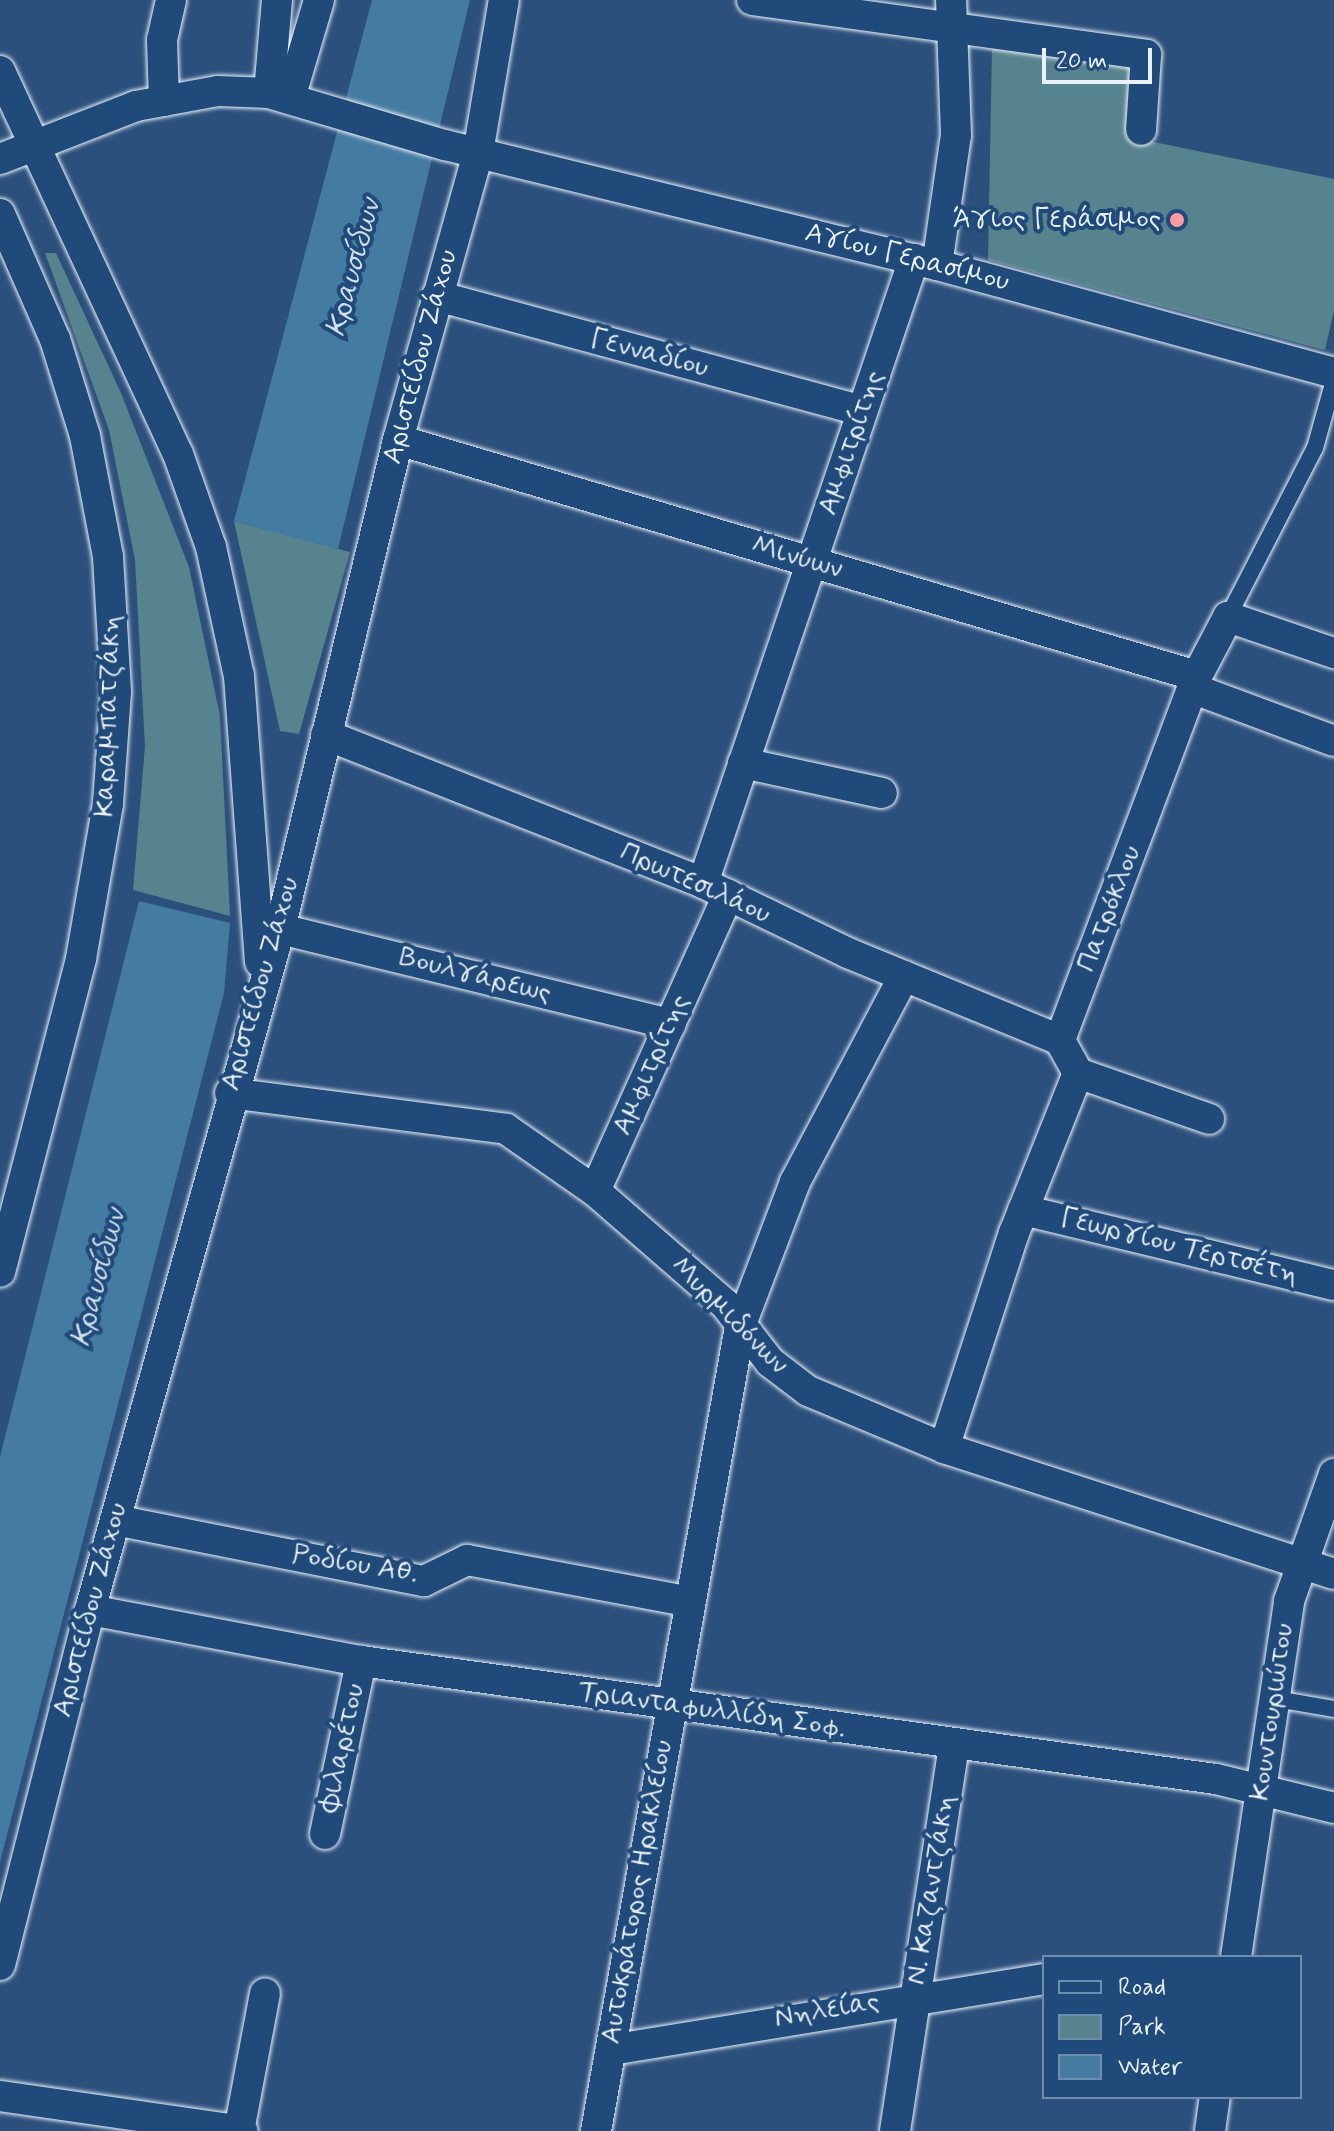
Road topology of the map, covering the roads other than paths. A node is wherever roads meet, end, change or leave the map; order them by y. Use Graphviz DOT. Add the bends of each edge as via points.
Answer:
graph roads {
  1 [pos="171,0"];
  2 [pos="277,0"];
  3 [pos="319,0"];
  4 [pos="504,0"];
  5 [pos="752,0"];
  6 [pos="951,14"];
  7 [pos="0,71"];
  8 [pos="279,95"];
  9 [pos="164,101"];
  10 [pos="1141,130"];
  11 [pos="36,143"];
  12 [pos="478,153"];
  13 [pos="0,159"];
  14 [pos="0,214"];
  15 [pos="926,262"];
  16 [pos="437,296"];
  17 [pos="1334,373"];
  18 [pos="1334,380"];
  19 [pos="862,411"];
  20 [pos="398,440"];
  21 [pos="811,562"];
  22 [pos="1228,617"];
  23 [pos="1334,653"];
  24 [pos="1195,683"];
  25 [pos="326,735"];
  26 [pos="1334,741"];
  27 [pos="743,763"];
  28 [pos="882,793"];
  29 [pos="715,889"];
  30 [pos="280,929"];
  31 [pos="904,976"];
  32 [pos="252,1019"];
  33 [pos="671,1024"];
  34 [pos="1060,1040"];
  35 [pos="1078,1073"];
  36 [pos="230,1093"];
  37 [pos="1209,1119"];
  38 [pos="595,1191"];
  39 [pos="1023,1210"];
  40 [pos="0,1272"];
  41 [pos="1334,1285"];
  42 [pos="740,1327"];
  43 [pos="944,1448"];
  44 [pos="1334,1474"];
  45 [pos="115,1520"];
  46 [pos="1299,1562"];
  47 [pos="1334,1574"];
  48 [pos="687,1601"];
  49 [pos="90,1610"];
  50 [pos="361,1661"];
  51 [pos="1276,1699"];
  52 [pos="670,1705"];
  53 [pos="1334,1709"];
  54 [pos="954,1744"];
  55 [pos="1262,1789"];
  56 [pos="1334,1808"];
  57 [pos="325,1834"];
  58 [pos="1232,1955"];
  59 [pos="0,1965"];
  60 [pos="1042,1979"];
  61 [pos="265,1993"];
  62 [pos="916,1996"];
  63 [pos="611,2050"];
  64 [pos="0,2096"];
  65 [pos="1215,2099"];
  66 [pos="240,2131"];
  67 [pos="596,2131"];
  68 [pos="895,2131"];
  69 [pos="1210,2131"];
  1 -- 9 [label="street" via="162,40"];
  2 -- 8 [label="street"];
  3 -- 8 [label="street"];
  4 -- 12 [label="street, Αριστείδου Ζάχου"];
  5 -- 6 [label="street"];
  6 -- 10 [label="street" via="1146,55"];
  6 -- 15 [label="street, Αμφιτρίτης" via="956,135"];
  7 -- 11 [label="street"];
  8 -- 9 [label="street, Αγίου Γερασίμου" via="218,91"];
  8 -- 12 [label="street, Αγίου Γερασίμου"];
  9 -- 11 [label="street, Αγίου Γερασίμου"];
  11 -- 13 [label="street, Αγίου Γερασίμου"];
  11 -- 32 [label="street" via="178,454 222,585 239,676 255,846 261,954"];
  12 -- 15 [label="street, Αγίου Γερασίμου"];
  12 -- 16 [label="street, Αριστείδου Ζάχου"];
  14 -- 40 [label="street, Καραμπατζάκη" via="55,339 85,436 108,557 116,692 108,804 81,959"];
  15 -- 17 [label="street, Αγίου Γερασίμου"];
  15 -- 19 [label="street, Αμφιτρίτης"];
  16 -- 19 [label="street, Γενναδίου"];
  16 -- 20 [label="street, Αριστείδου Ζάχου"];
  18 -- 22 [label="lane, Πατρόκλου" via="1310,460"];
  19 -- 21 [label="street, Αμφιτρίτης"];
  20 -- 21 [label="street, Μινύων"];
  20 -- 25 [label="street, Αριστείδου Ζάχου"];
  21 -- 24 [label="street, Μινύων"];
  21 -- 27 [label="street, Αμφιτρίτης"];
  22 -- 23 [label="street"];
  22 -- 24 [label="street, Πατρόκλου"];
  24 -- 26 [label="street, Μινύων"];
  24 -- 34 [label="street, Πατρόκλου"];
  25 -- 29 [label="street, Πρωτεσιλάου"];
  25 -- 30 [label="street, Αριστείδου Ζάχου"];
  27 -- 28 [label="street"];
  27 -- 29 [label="street, Αμφιτρίτης"];
  29 -- 31 [label="street, Πρωτεσιλάου"];
  29 -- 33 [label="street, Αμφιτρίτης"];
  30 -- 32 [label="street, Αριστείδου Ζάχου"];
  30 -- 33 [label="street, Βουλγάρεως"];
  31 -- 34 [label="street, Πρωτεσιλάου"];
  31 -- 42 [label="street, Αυτοκράτορος Ηρακλείου" via="795,1182"];
  32 -- 36 [label="street, Αριστείδου Ζάχου"];
  33 -- 38 [label="street, Αμφιτρίτης"];
  34 -- 35 [label="street"];
  35 -- 37 [label="street"];
  35 -- 39 [label="street"];
  36 -- 38 [label="street, Μυρμιδόνων" via="506,1129"];
  36 -- 45 [label="street, Αριστείδου Ζάχου"];
  38 -- 42 [label="street, Μυρμιδόνων" via="725,1304"];
  39 -- 41 [label="street, Γεωργίου Τερτσέτη"];
  39 -- 43 [label="street"];
  42 -- 43 [label="street, Μυρμιδόνων" via="808,1391"];
  42 -- 48 [label="street, Αυτοκράτορος Ηρακλείου"];
  43 -- 46 [label="street, Μυρμιδόνων"];
  44 -- 46 [label="street, Κουντουριώτου"];
  45 -- 48 [label="street, Ροδίου Αθ." via="424,1581 467,1560"];
  45 -- 49 [label="street, Αριστείδου Ζάχου"];
  46 -- 47 [label="street, Μυρμιδόνων"];
  46 -- 51 [label="street, Κουντουριώτου"];
  48 -- 52 [label="street, Αυτοκράτορος Ηρακλείου"];
  49 -- 50 [label="street, Τριανταφυλλίδη Σοφ."];
  49 -- 59 [label="street, Αριστείδου Ζάχου"];
  50 -- 52 [label="street, Τριανταφυλλίδη Σοφ."];
  50 -- 57 [label="street, Φιλαρέτου"];
  51 -- 53 [label="lane"];
  51 -- 55 [label="street, Κουντουριώτου"];
  52 -- 54 [label="street, Τριανταφυλλίδη Σοφ."];
  52 -- 63 [label="street, Αυτοκράτορος Ηρακλείου"];
  54 -- 55 [label="street, Τριανταφυλλίδη Σοφ."];
  54 -- 62 [label="street, Ν. Καζαντζάκη"];
  55 -- 56 [label="street, Τριανταφυλλίδη Σοφ."];
  55 -- 58 [label="street, Κουντουριώτου"];
  60 -- 62 [label="street, Νηλείας"];
  61 -- 66 [label="street"];
  62 -- 63 [label="street, Νηλείας"];
  62 -- 68 [label="street, Ν. Καζαντζάκη"];
  63 -- 67 [label="street, Αυτοκράτορος Ηρακλείου"];
  64 -- 66 [label="street"];
  65 -- 69 [label="street"];
}
